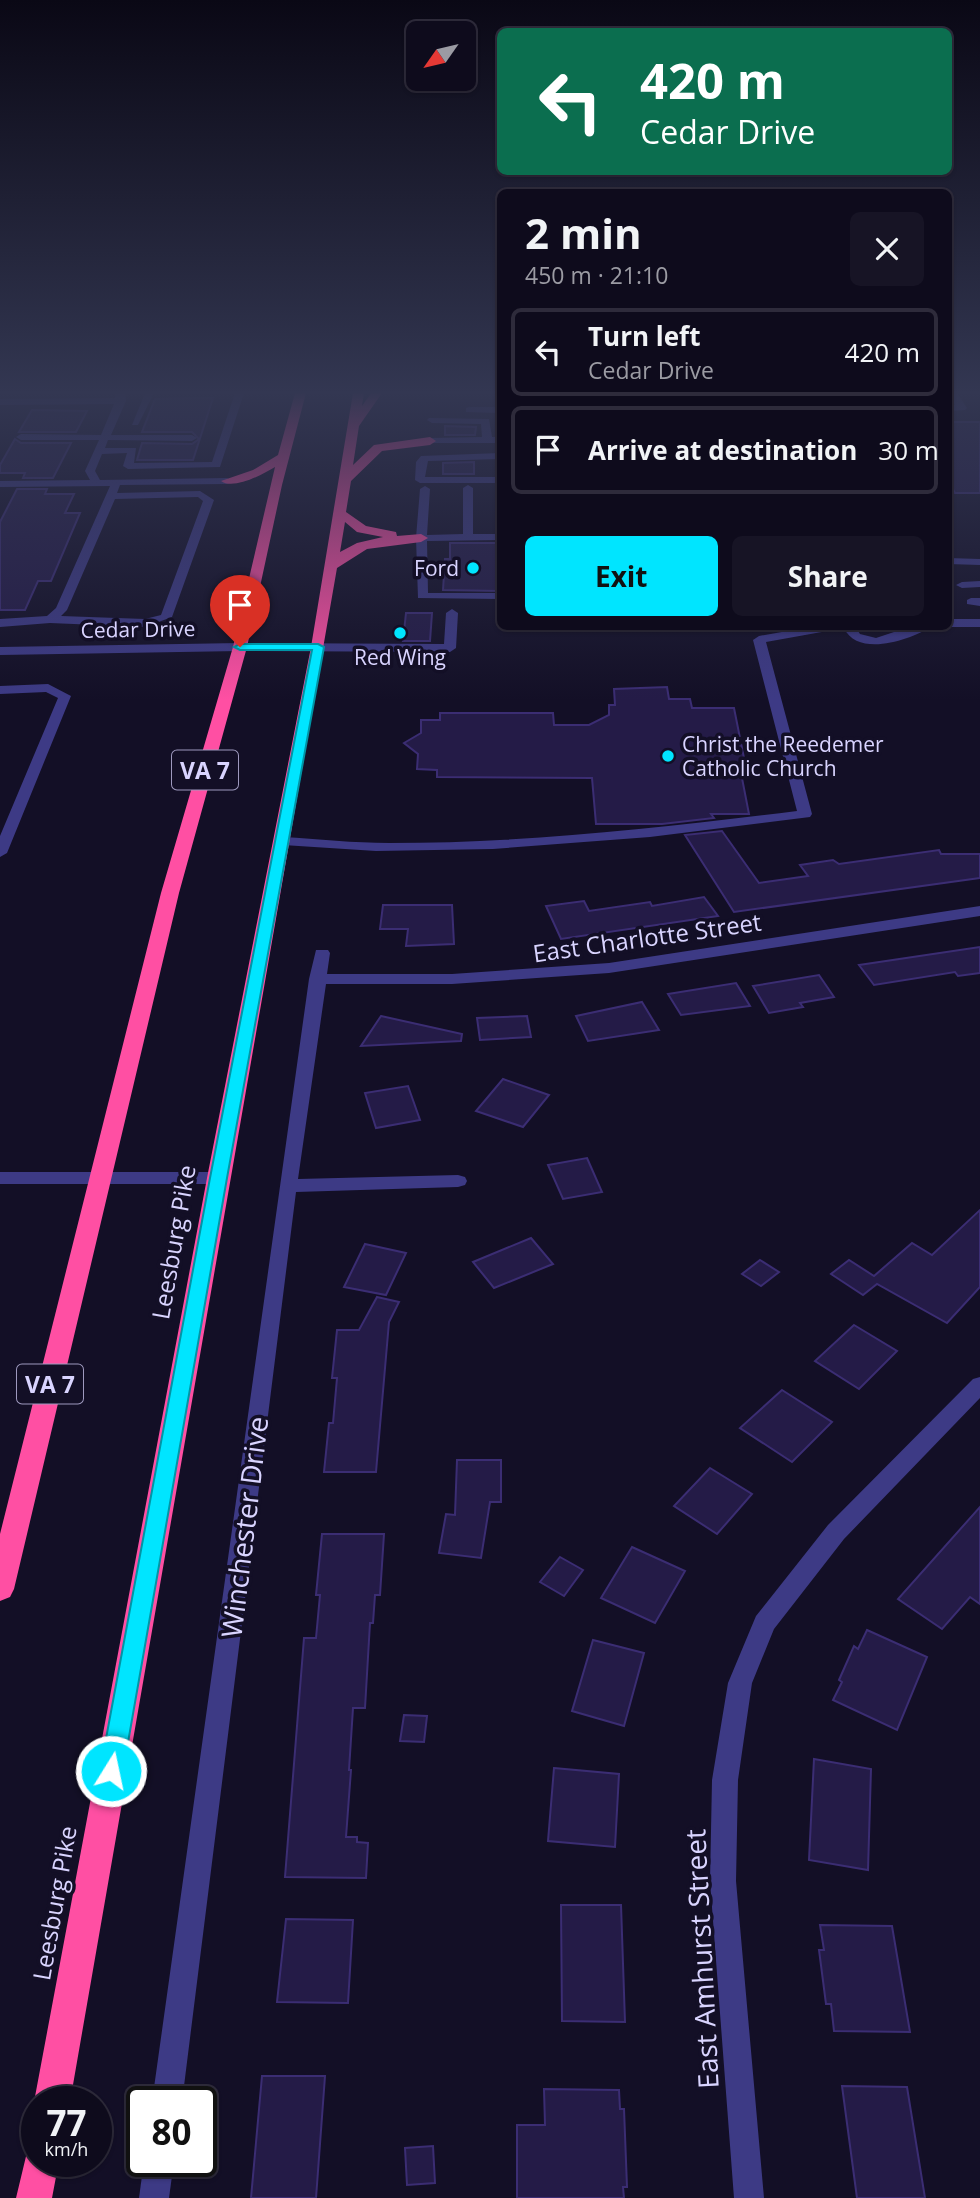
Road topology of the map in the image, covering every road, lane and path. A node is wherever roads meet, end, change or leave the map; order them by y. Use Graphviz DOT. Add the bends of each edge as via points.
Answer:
graph roads {
  1 [pos="111,496"];
  2 [pos="130,496"];
  3 [pos="202,496"];
  4 [pos="274,496"];
  5 [pos="344,496"];
  6 [pos="424,496"];
  7 [pos="468,496"];
  8 [pos="341,514"];
  9 [pos="497,537"];
  10 [pos="421,538"];
  11 [pos="468,538"];
  12 [pos="952,561"];
  13 [pos="980,562"];
  14 [pos="332,566"];
  15 [pos="980,584"];
  16 [pos="962,585"];
  17 [pos="497,596"];
  18 [pos="452,613"];
  19 [pos="50,619"];
  20 [pos="0,623"];
  21 [pos="952,623"];
  22 [pos="980,623"];
  23 [pos="826,630"];
  24 [pos="851,630"];
  25 [pos="916,630"];
  26 [pos="819,632"];
  27 [pos="869,642"];
  28 [pos="240,647"];
  29 [pos="318,647"];
  30 [pos="0,651"];
  31 [pos="0,690"];
  32 [pos="283,841"];
  33 [pos="0,852"];
  34 [pos="980,911"];
  35 [pos="322,953"];
  36 [pos="317,979"];
  37 [pos="0,1178"];
  38 [pos="218,1178"];
  39 [pos="102,1179"];
  40 [pos="458,1181"];
  41 [pos="288,1186"];
  42 [pos="980,1385"];
  43 [pos="0,1589"];
  44 [pos="54,2086"];
  45 [pos="169,2086"];
  46 [pos="38,2177"];
  47 [pos="157,2177"];
  48 [pos="34,2198"];
  49 [pos="154,2198"];
  50 [pos="749,2198"];
  1 -- 2 [label="street"];
  1 -- 19 [label="street" via="61,610"];
  3 -- 19 [label="street" via="209,500 166,617 145,624"];
  4 -- 28 [label="highway, VA 7"];
  5 -- 8 [label="highway, Leesburg Pike"];
  6 -- 10 [label="street"];
  7 -- 11 [label="street"];
  8 -- 10 [label="highway" via="371,532"];
  8 -- 14 [label="highway, Leesburg Pike"];
  9 -- 11 [label="street"];
  10 -- 11 [label="street"];
  10 -- 14 [label="highway" via="360,546"];
  10 -- 17 [label="street" via="422,596"];
  12 -- 13 [label="street"];
  14 -- 29 [label="highway, Leesburg Pike"];
  15 -- 16 [label="street"];
  18 -- 29 [label="street, Cedar Drive" via="450,648"];
  19 -- 20 [label="street"];
  21 -- 22 [label="street"];
  23 -- 26 [label="street"];
  24 -- 27 [label="street"];
  25 -- 27 [label="street"];
  26 -- 27 [label="street"];
  26 -- 32 [label="street" via="759,640 805,814 660,833 495,843 389,847"];
  28 -- 29 [label="street, Cedar Drive"];
  28 -- 30 [label="street, Cedar Drive"];
  28 -- 39 [label="highway, VA 7" via="170,893"];
  29 -- 32 [label="highway, Leesburg Pike"];
  31 -- 33 [label="street" via="48,688 65,696"];
  32 -- 38 [label="highway, Leesburg Pike"];
  34 -- 36 [label="street, East Charlotte Street" via="609,968 452,979"];
  35 -- 36 [label="street, Winchester Drive"];
  36 -- 41 [label="street, Winchester Drive"];
  37 -- 39 [label="street"];
  38 -- 39 [label="street"];
  38 -- 44 [label="highway, Leesburg Pike"];
  39 -- 43 [label="highway, VA 7"];
  40 -- 41 [label="street"];
  41 -- 45 [label="street, Winchester Drive"];
  42 -- 50 [label="street, East Amhurst Street" via="835,1532 764,1623 740,1683 725,1780 723,1881"];
  46 -- 48 [label="highway"];
  47 -- 49 [label="street"];
}
